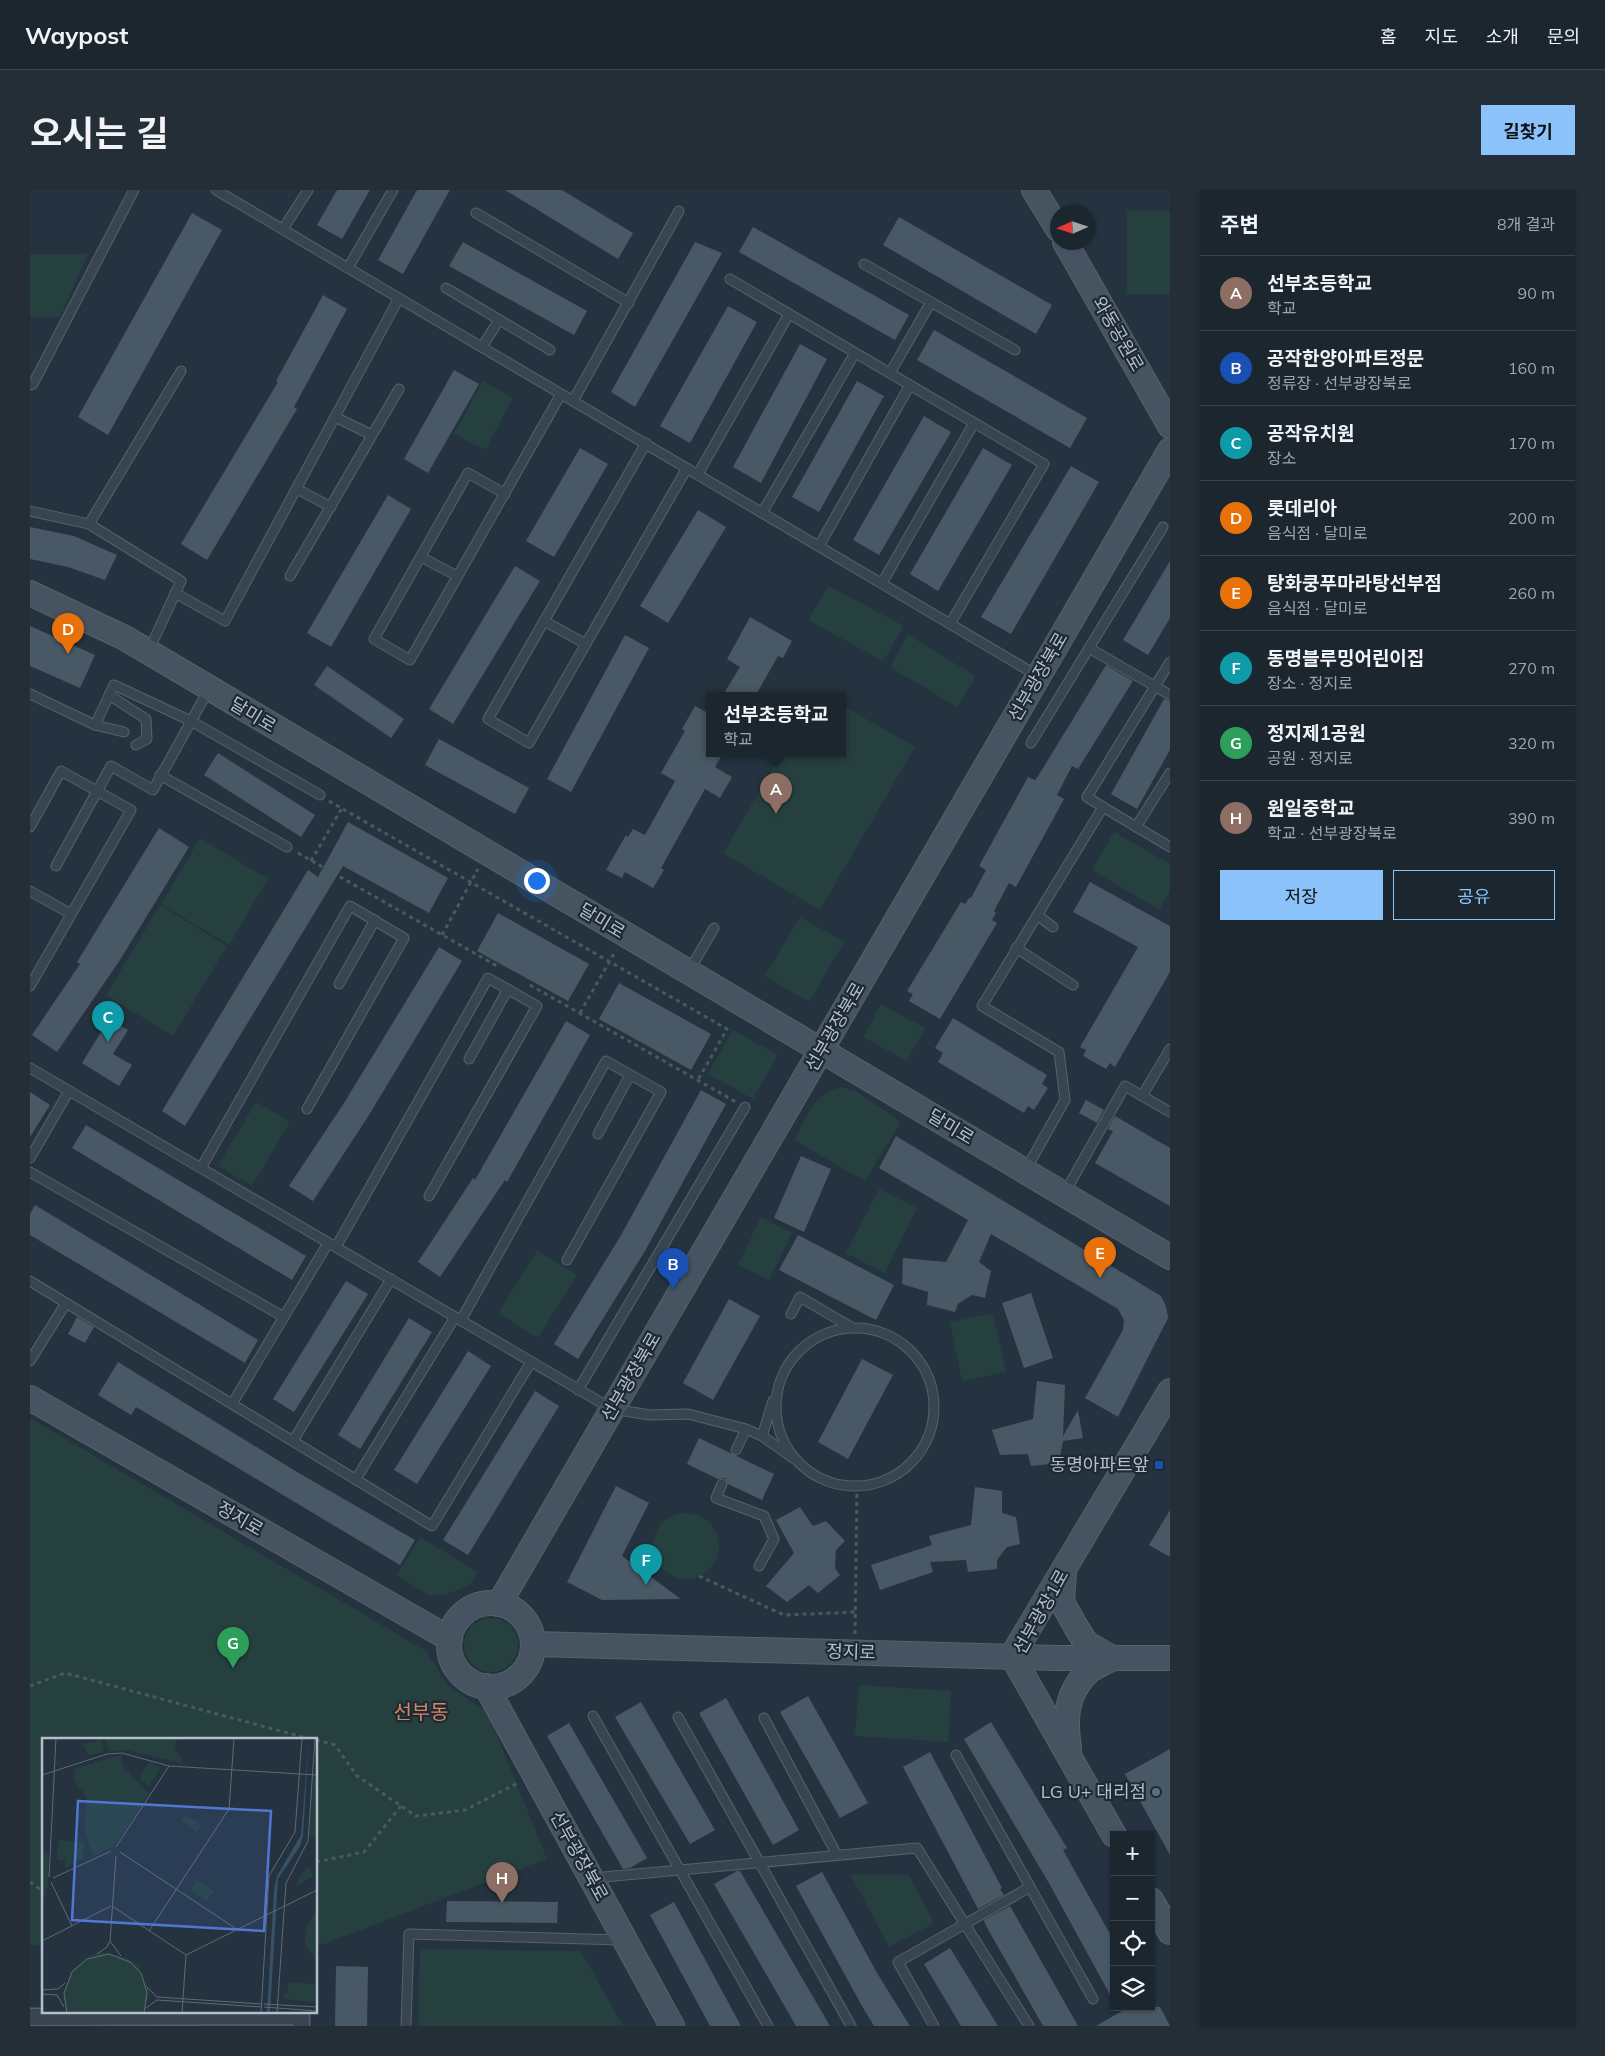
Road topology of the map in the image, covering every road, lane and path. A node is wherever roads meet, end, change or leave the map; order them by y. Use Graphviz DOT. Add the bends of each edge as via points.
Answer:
graph roads {
  1 [pos="134,190"];
  2 [pos="216,190"];
  3 [pos="308,190"];
  4 [pos="393,190"];
  5 [pos="1034,190"];
  6 [pos="679,211"];
  7 [pos="476,213"];
  8 [pos="1050,216"];
  9 [pos="283,229"];
  10 [pos="1070,250"];
  11 [pos="864,264"];
  12 [pos="348,268"];
  13 [pos="730,279"];
  14 [pos="446,288"];
  15 [pos="399,298"];
  16 [pos="931,302"];
  17 [pos="630,303"];
  18 [pos="789,314"];
  19 [pos="499,320"];
  20 [pos="482,347"];
  21 [pos="550,350"];
  22 [pos="1015,350"];
  23 [pos="854,353"];
  24 [pos="181,371"];
  25 [pos="890,374"];
  26 [pos="30,384"];
  27 [pos="910,385"];
  28 [pos="399,389"];
  29 [pos="561,394"];
  30 [pos="573,402"];
  31 [pos="335,417"];
  32 [pos="974,423"];
  33 [pos="1170,426"];
  34 [pos="372,436"];
  35 [pos="646,444"];
  36 [pos="1170,450"];
  37 [pos="687,468"];
  38 [pos="698,474"];
  39 [pos="297,489"];
  40 [pos="505,494"];
  41 [pos="331,507"];
  42 [pos="30,511"];
  43 [pos="762,513"];
  44 [pos="89,524"];
  45 [pos="1163,527"];
  46 [pos="819,546"];
  47 [pos="421,557"];
  48 [pos="290,576"];
  49 [pos="458,576"];
  50 [pos="882,583"];
  51 [pos="30,593"];
  52 [pos="174,594"];
  53 [pos="544,621"];
  54 [pos="950,624"];
  55 [pos="586,644"];
  56 [pos="1089,648"];
  57 [pos="147,652"];
  58 [pos="1170,662"];
  59 [pos="1038,676"];
  60 [pos="1155,687"];
  61 [pos="209,688"];
  62 [pos="30,694"];
  63 [pos="109,695"];
  64 [pos="1170,695"];
  65 [pos="191,721"];
  66 [pos="95,725"];
  67 [pos="124,732"];
  68 [pos="1031,743"];
  69 [pos="136,745"];
  70 [pos="1170,773"];
  71 [pos="160,775"];
  72 [pos="97,791"];
  73 [pos="320,795"];
  74 [pos="1103,806"];
  75 [pos="342,808"];
  76 [pos="30,827"];
  77 [pos="1136,827"];
  78 [pos="287,847"];
  79 [pos="1170,847"];
  80 [pos="311,861"];
  81 [pos="56,866"];
  82 [pos="471,882"];
  83 [pos="30,891"];
  84 [pos="71,914"];
  85 [pos="1037,914"];
  86 [pos="374,920"];
  87 [pos="1053,926"];
  88 [pos="714,928"];
  89 [pos="442,935"];
  90 [pos="1016,948"];
  91 [pos="610,962"];
  92 [pos="502,969"];
  93 [pos="688,972"];
  94 [pos="339,984"];
  95 [pos="528,984"];
  96 [pos="1073,985"];
  97 [pos="30,986"];
  98 [pos="508,989"];
  99 [pos="580,1013"];
  100 [pos="1170,1049"];
  101 [pos="821,1050"];
  102 [pos="469,1059"];
  103 [pos="30,1068"];
  104 [pos="630,1075"];
  105 [pos="698,1080"];
  106 [pos="69,1091"];
  107 [pos="1142,1096"];
  108 [pos="745,1107"];
  109 [pos="307,1109"];
  110 [pos="1170,1112"];
  111 [pos="598,1134"];
  112 [pos="30,1158"];
  113 [pos="202,1168"];
  114 [pos="1025,1171"];
  115 [pos="30,1172"];
  116 [pos="1064,1194"];
  117 [pos="429,1196"];
  118 [pos="332,1245"];
  119 [pos="1170,1257"];
  120 [pos="567,1260"];
  121 [pos="391,1280"];
  122 [pos="30,1281"];
  123 [pos="66,1302"];
  124 [pos="791,1314"];
  125 [pos="284,1317"];
  126 [pos="458,1319"];
  127 [pos="851,1327"];
  128 [pos="30,1360"];
  129 [pos="531,1362"];
  130 [pos="781,1377"];
  131 [pos="578,1390"];
  132 [pos="1170,1390"];
  133 [pos="30,1398"];
  134 [pos="232,1404"];
  135 [pos="612,1409"];
  136 [pos="746,1429"];
  137 [pos="762,1436"];
  138 [pos="293,1441"];
  139 [pos="736,1450"];
  140 [pos="793,1458"];
  141 [pos="356,1479"];
  142 [pos="722,1484"];
  143 [pos="857,1486"];
  144 [pos="760,1566"];
  145 [pos="1065,1568"];
  146 [pos="699,1576"];
  147 [pos="499,1604"];
  148 [pos="856,1612"];
  149 [pos="450,1640"];
  150 [pos="533,1644"];
  151 [pos="853,1652"];
  152 [pos="1012,1656"];
  153 [pos="1113,1658"];
  154 [pos="1170,1658"];
  155 [pos="30,1686"];
  156 [pos="486,1686"];
  157 [pos="593,1716"];
  158 [pos="678,1717"];
  159 [pos="764,1718"];
  160 [pos="308,1738"];
  161 [pos="318,1741"];
  162 [pos="956,1755"];
  163 [pos="1070,1758"];
  164 [pos="534,1775"];
  165 [pos="400,1806"];
  166 [pos="1112,1831"];
  167 [pos="837,1855"];
  168 [pos="318,1862"];
  169 [pos="759,1862"];
  170 [pos="680,1870"];
  171 [pos="591,1878"];
  172 [pos="30,1882"];
  173 [pos="1030,1888"];
  174 [pos="42,1891"];
  175 [pos="1155,1907"];
  176 [pos="965,1924"];
  177 [pos="1170,1932"];
  178 [pos="624,1940"];
  179 [pos="1093,2000"];
  180 [pos="30,2017"];
  181 [pos="301,2026"];
  182 [pos="406,2026"];
  183 [pos="672,2026"];
  184 [pos="768,2026"];
  185 [pos="850,2026"];
  186 [pos="934,2026"];
  187 [pos="1029,2026"];
  1 -- 26 [label="lane" via="33,384"];
  2 -- 9 [label="lane"];
  3 -- 9 [label="lane"];
  4 -- 12 [label="lane"];
  5 -- 8 [label="street"];
  6 -- 17 [label="lane"];
  7 -- 17 [label="lane"];
  9 -- 12 [label="lane"];
  10 -- 33 [label="street, 와동공원로"];
  11 -- 16 [label="lane"];
  12 -- 15 [label="lane"];
  13 -- 18 [label="lane"];
  14 -- 19 [label="lane"];
  15 -- 20 [label="lane"];
  15 -- 31 [label="lane"];
  16 -- 22 [label="lane"];
  16 -- 25 [label="lane"];
  17 -- 30 [label="lane"];
  18 -- 23 [label="lane"];
  18 -- 38 [label="lane"];
  19 -- 20 [label="lane"];
  19 -- 21 [label="lane"];
  20 -- 29 [label="lane"];
  23 -- 25 [label="lane"];
  23 -- 43 [label="lane"];
  24 -- 44 [label="lane"];
  25 -- 27 [label="lane"];
  27 -- 32 [label="lane"];
  27 -- 46 [label="lane"];
  28 -- 34 [label="lane"];
  29 -- 30 [label="lane"];
  29 -- 40 [label="lane"];
  30 -- 35 [label="lane"];
  31 -- 34 [label="lane"];
  31 -- 39 [label="lane"];
  32 -- 50 [label="lane"];
  32 -- 54 [label="lane" via="1044,464"];
  34 -- 41 [label="lane"];
  35 -- 37 [label="lane"];
  35 -- 53 [label="lane"];
  36 -- 59 [label="street, 선부광장북로"];
  37 -- 38 [label="lane"];
  37 -- 55 [label="lane"];
  38 -- 43 [label="lane"];
  39 -- 41 [label="lane"];
  39 -- 52 [label="lane" via="226,621"];
  40 -- 47 [label="lane" via="468,474"];
  40 -- 49 [label="lane"];
  41 -- 48 [label="lane"];
  42 -- 44 [label="lane"];
  43 -- 46 [label="lane"];
  44 -- 52 [label="lane" via="181,581"];
  45 -- 56 [label="lane"];
  46 -- 50 [label="lane"];
  47 -- 49 [label="lane"];
  47 -- 49 [label="lane" via="374,640 410,660"];
  50 -- 54 [label="lane"];
  51 -- 57 [label="street, 달미로" via="125,638"];
  52 -- 57 [label="lane"];
  53 -- 55 [label="lane"];
  53 -- 55 [label="lane" via="488,719 529,743"];
  54 -- 59 [label="lane"];
  56 -- 60 [label="lane"];
  56 -- 68 [label="lane"];
  57 -- 61 [label="street, 달미로"];
  58 -- 60 [label="lane"];
  59 -- 101 [label="street, 선부광장북로"];
  60 -- 64 [label="lane"];
  60 -- 74 [label="lane" via="1087,797"];
  61 -- 65 [label="lane"];
  61 -- 93 [label="street, 달미로"];
  62 -- 66 [label="lane"];
  63 -- 65 [label="lane" via="114,685"];
  63 -- 66 [label="lane"];
  63 -- 69 [label="lane" via="146,719 147,738"];
  65 -- 71 [label="lane"];
  65 -- 73 [label="lane"];
  66 -- 67 [label="lane"];
  70 -- 77 [label="lane"];
  71 -- 72 [label="lane" via="152,790 111,766"];
  71 -- 78 [label="lane"];
  72 -- 76 [label="lane" via="61,771"];
  72 -- 81 [label="lane"];
  72 -- 84 [label="lane" via="131,810"];
  73 -- 75 [label="path"];
  74 -- 77 [label="lane"];
  74 -- 85 [label="lane"];
  75 -- 80 [label="path"];
  75 -- 82 [label="path"];
  77 -- 79 [label="lane"];
  78 -- 80 [label="path"];
  80 -- 89 [label="path"];
  82 -- 89 [label="path"];
  82 -- 91 [label="path"];
  83 -- 84 [label="lane"];
  84 -- 97 [label="lane"];
  85 -- 87 [label="lane"];
  85 -- 90 [label="lane"];
  86 -- 94 [label="lane"];
  86 -- 109 [label="lane" via="404,938"];
  86 -- 113 [label="lane" via="350,906"];
  88 -- 93 [label="lane"];
  89 -- 92 [label="path"];
  90 -- 96 [label="lane"];
  90 -- 114 [label="lane" via="982,1006 1059,1052 1065,1100"];
  91 -- 99 [label="path"];
  91 -- 105 [label="path" via="727,1029"];
  93 -- 101 [label="street, 달미로"];
  95 -- 99 [label="path"];
  98 -- 102 [label="lane"];
  98 -- 117 [label="lane" via="537,1006"];
  98 -- 118 [label="lane" via="488,978"];
  99 -- 105 [label="path"];
  100 -- 107 [label="lane"];
  101 -- 114 [label="street, 달미로"];
  101 -- 135 [label="street, 선부광장북로"];
  103 -- 106 [label="lane"];
  104 -- 111 [label="lane"];
  104 -- 120 [label="lane" via="661,1092"];
  104 -- 126 [label="lane" via="606,1061"];
  105 -- 108 [label="path"];
  106 -- 112 [label="lane"];
  106 -- 113 [label="lane"];
  107 -- 110 [label="lane"];
  107 -- 116 [label="lane" via="1125,1086"];
  108 -- 131 [label="lane"];
  113 -- 118 [label="lane"];
  114 -- 116 [label="street, 달미로"];
  115 -- 125 [label="lane"];
  116 -- 119 [label="street, 달미로"];
  118 -- 121 [label="lane"];
  118 -- 125 [label="lane"];
  121 -- 126 [label="lane"];
  121 -- 138 [label="lane"];
  122 -- 123 [label="lane"];
  123 -- 128 [label="lane"];
  123 -- 134 [label="lane"];
  124 -- 127 [label="lane" via="800,1297"];
  125 -- 134 [label="lane"];
  126 -- 129 [label="lane"];
  126 -- 141 [label="lane"];
  127 -- 130 [label="lane" via="829,1331 809,1342 792,1357"];
  127 -- 143 [label="lane" via="876,1330 898,1340 911,1351 929,1379 934,1403 932,1428 922,1450 905,1469 884,1481"];
  129 -- 131 [label="lane"];
  129 -- 141 [label="lane" via="432,1526"];
  130 -- 137 [label="lane"];
  130 -- 140 [label="lane" via="776,1419 782,1440"];
  131 -- 135 [label="lane"];
  132 -- 145 [label="street, 선부광장1로"];
  133 -- 149 [label="street, 정지로"];
  134 -- 138 [label="lane"];
  135 -- 136 [label="lane" via="650,1415 688,1414"];
  135 -- 147 [label="street, 선부광장북로"];
  136 -- 137 [label="lane"];
  136 -- 139 [label="lane"];
  137 -- 140 [label="lane"];
  138 -- 141 [label="lane"];
  140 -- 143 [label="lane" via="812,1474 835,1484"];
  142 -- 144 [label="lane" via="716,1498 764,1516 774,1539"];
  143 -- 148 [label="path"];
  145 -- 152 [label="street, 선부광장1로"];
  145 -- 153 [label="street" via="1062,1602 1071,1619 1086,1643"];
  146 -- 148 [label="path" via="784,1615"];
  147 -- 149 [label="street" via="482,1604 467,1611 455,1623"];
  147 -- 150 [label="street" via="522,1616"];
  148 -- 151 [label="path"];
  149 -- 156 [label="street" via="451,1656 458,1670 470,1681"];
  150 -- 151 [label="street, 정지로"];
  150 -- 156 [label="street" via="528,1664 518,1677 503,1685"];
  151 -- 152 [label="street, 정지로"];
  152 -- 153 [label="street, 정지로"];
  152 -- 163 [label="street, 선부광장1로"];
  153 -- 154 [label="street, 정지로"];
  153 -- 163 [label="street" via="1086,1673 1074,1690 1065,1722"];
  155 -- 160 [label="path" via="65,1673"];
  156 -- 164 [label="street, 선부광장북로"];
  157 -- 170 [label="lane"];
  158 -- 169 [label="lane"];
  159 -- 167 [label="lane"];
  161 -- 165 [label="path" via="335,1745 357,1776"];
  162 -- 173 [label="lane"];
  163 -- 166 [label="street, 선부광장1로"];
  164 -- 165 [label="path" via="465,1810 416,1816"];
  164 -- 171 [label="street, 선부광장북로"];
  165 -- 168 [label="path" via="364,1852"];
  167 -- 169 [label="lane"];
  167 -- 176 [label="lane" via="917,1848"];
  169 -- 170 [label="lane"];
  169 -- 185 [label="lane"];
  170 -- 171 [label="lane"];
  170 -- 184 [label="lane"];
  171 -- 178 [label="street, 선부광장북로"];
  172 -- 174 [label="path"];
  173 -- 176 [label="lane"];
  173 -- 179 [label="lane"];
  175 -- 177 [label="street"];
  176 -- 186 [label="lane" via="898,1962"];
  176 -- 187 [label="lane"];
  178 -- 182 [label="lane" via="409,1934"];
  178 -- 183 [label="street, 선부광장북로"];
  180 -- 181 [label="street" via="301,2016"];
}
